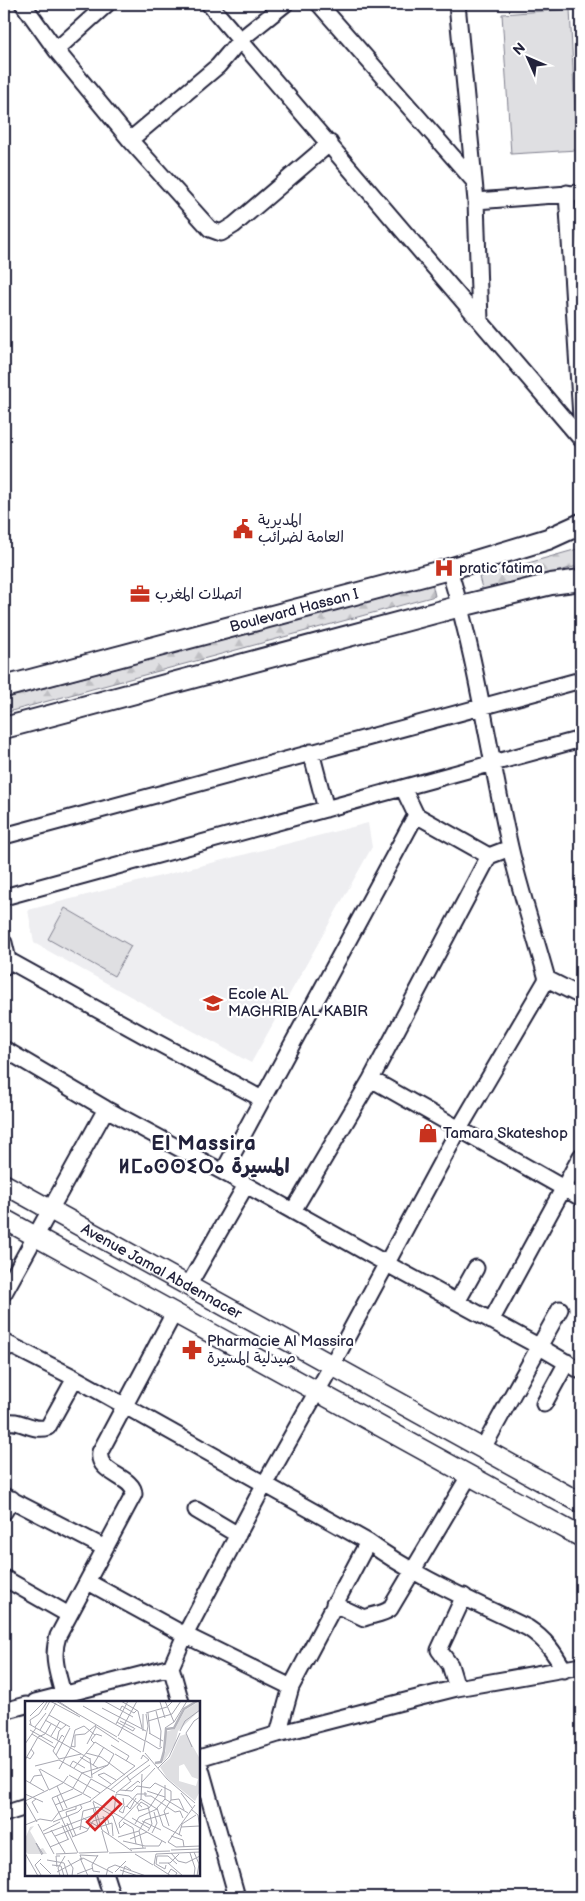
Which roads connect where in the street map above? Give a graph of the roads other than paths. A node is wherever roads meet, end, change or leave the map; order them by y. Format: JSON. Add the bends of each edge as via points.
{"nodes":[{"id":1,"x":23,"y":4,"type":"edge"},
{"id":2,"x":107,"y":4,"type":"edge"},
{"id":3,"x":210,"y":4,"type":"edge"},
{"id":4,"x":285,"y":4,"type":"edge"},
{"id":5,"x":318,"y":4,"type":"edge"},
{"id":6,"x":457,"y":4,"type":"edge"},
{"id":7,"x":240,"y":40,"type":"junction"},
{"id":8,"x":56,"y":50,"type":"junction"},
{"id":9,"x":130,"y":140,"type":"junction"},
{"id":10,"x":330,"y":144,"type":"junction"},
{"id":11,"x":474,"y":181,"type":"junction"},
{"id":12,"x":574,"y":193,"type":"edge"},
{"id":13,"x":476,"y":200,"type":"junction"},
{"id":14,"x":480,"y":321,"type":"junction"},
{"id":15,"x":578,"y":420,"type":"edge"},
{"id":16,"x":581,"y":439,"type":"edge"},
{"id":17,"x":581,"y":524,"type":"edge"},
{"id":18,"x":449,"y":569,"type":"junction"},
{"id":19,"x":581,"y":580,"type":"edge"},
{"id":20,"x":460,"y":606,"type":"junction"},
{"id":21,"x":581,"y":680,"type":"edge"},
{"id":22,"x":4,"y":687,"type":"edge"},
{"id":23,"x":482,"y":706,"type":"junction"},
{"id":24,"x":4,"y":728,"type":"edge"},
{"id":25,"x":581,"y":739,"type":"edge"},
{"id":26,"x":311,"y":752,"type":"junction"},
{"id":27,"x":494,"y":763,"type":"junction"},
{"id":28,"x":403,"y":788,"type":"junction"},
{"id":29,"x":326,"y":809,"type":"junction"},
{"id":30,"x":416,"y":814,"type":"junction"},
{"id":31,"x":4,"y":836,"type":"edge"},
{"id":32,"x":510,"y":848,"type":"junction"},
{"id":33,"x":489,"y":856,"type":"junction"},
{"id":34,"x":4,"y":897,"type":"edge"},
{"id":35,"x":4,"y":943,"type":"edge"},
{"id":36,"x":6,"y":963,"type":"edge"},
{"id":37,"x":547,"y":978,"type":"junction"},
{"id":38,"x":581,"y":996,"type":"edge"},
{"id":39,"x":4,"y":1049,"type":"edge"},
{"id":40,"x":371,"y":1079,"type":"junction"},
{"id":41,"x":262,"y":1099,"type":"junction"},
{"id":42,"x":106,"y":1109,"type":"junction"},
{"id":43,"x":459,"y":1129,"type":"junction"},
{"id":44,"x":581,"y":1156,"type":"edge"},
{"id":45,"x":223,"y":1172,"type":"junction"},
{"id":46,"x":4,"y":1184,"type":"edge"},
{"id":47,"x":246,"y":1185,"type":"junction"},
{"id":48,"x":564,"y":1187,"type":"junction"},
{"id":49,"x":581,"y":1198,"type":"edge"},
{"id":50,"x":49,"y":1209,"type":"junction"},
{"id":51,"x":292,"y":1211,"type":"junction"},
{"id":52,"x":4,"y":1219,"type":"edge"},
{"id":53,"x":35,"y":1237,"type":"junction"},
{"id":54,"x":387,"y":1264,"type":"junction"},
{"id":55,"x":476,"y":1268,"type":"dead end"},
{"id":56,"x":188,"y":1286,"type":"junction"},
{"id":57,"x":4,"y":1292,"type":"edge"},
{"id":58,"x":457,"y":1302,"type":"junction"},
{"id":59,"x":560,"y":1310,"type":"dead end"},
{"id":60,"x":174,"y":1313,"type":"junction"},
{"id":61,"x":491,"y":1321,"type":"junction"},
{"id":62,"x":4,"y":1342,"type":"edge"},
{"id":63,"x":540,"y":1347,"type":"junction"},
{"id":64,"x":567,"y":1362,"type":"junction"},
{"id":65,"x":332,"y":1365,"type":"junction"},
{"id":66,"x":581,"y":1371,"type":"edge"},
{"id":67,"x":75,"y":1378,"type":"junction"},
{"id":68,"x":317,"y":1392,"type":"junction"},
{"id":69,"x":544,"y":1404,"type":"dead end"},
{"id":70,"x":123,"y":1406,"type":"junction"},
{"id":71,"x":4,"y":1423,"type":"edge"},
{"id":72,"x":483,"y":1448,"type":"junction"},
{"id":73,"x":469,"y":1476,"type":"junction"},
{"id":74,"x":264,"y":1485,"type":"junction"},
{"id":75,"x":6,"y":1502,"type":"edge"},
{"id":76,"x":581,"y":1503,"type":"edge"},
{"id":77,"x":196,"y":1510,"type":"dead end"},
{"id":78,"x":238,"y":1534,"type":"junction"},
{"id":79,"x":581,"y":1537,"type":"edge"},
{"id":80,"x":368,"y":1542,"type":"junction"},
{"id":81,"x":105,"y":1548,"type":"junction"},
{"id":82,"x":413,"y":1571,"type":"junction"},
{"id":83,"x":4,"y":1578,"type":"edge"},
{"id":84,"x":88,"y":1582,"type":"junction"},
{"id":85,"x":464,"y":1596,"type":"junction"},
{"id":86,"x":334,"y":1604,"type":"junction"},
{"id":87,"x":69,"y":1615,"type":"junction"},
{"id":88,"x":185,"y":1635,"type":"junction"},
{"id":89,"x":581,"y":1666,"type":"edge"},
{"id":90,"x":171,"y":1667,"type":"junction"},
{"id":91,"x":564,"y":1670,"type":"junction"},
{"id":92,"x":291,"y":1687,"type":"junction"},
{"id":93,"x":457,"y":1688,"type":"junction"},
{"id":94,"x":63,"y":1694,"type":"junction"},
{"id":95,"x":38,"y":1701,"type":"edge"},
{"id":96,"x":181,"y":1701,"type":"edge"},
{"id":97,"x":25,"y":1705,"type":"edge"},
{"id":98,"x":4,"y":1711,"type":"edge"},
{"id":99,"x":278,"y":1734,"type":"junction"},
{"id":100,"x":200,"y":1760,"type":"edge"},
{"id":101,"x":200,"y":1764,"type":"edge"},
{"id":102,"x":25,"y":1807,"type":"edge"},
{"id":103,"x":4,"y":1814,"type":"edge"},
{"id":104,"x":105,"y":1876,"type":"edge"},
{"id":105,"x":112,"y":1897,"type":"edge"},
{"id":106,"x":237,"y":1897,"type":"edge"}],
"edges":[{"from":1,"to":8,"type":"street"},
{"from":2,"to":8,"type":"street"},
{"from":3,"to":7,"type":"street"},
{"from":4,"to":7,"type":"street"},
{"from":5,"to":11,"type":"street"},
{"from":6,"to":11,"type":"street"},
{"from":7,"to":9,"type":"street","via":[[218,66]]},
{"from":7,"to":10,"type":"street"},
{"from":8,"to":9,"type":"street"},
{"from":9,"to":10,"type":"street","via":[[206,225],[221,233]]},
{"from":10,"to":14,"type":"street"},
{"from":11,"to":13,"type":"street"},
{"from":12,"to":13,"type":"street"},
{"from":12,"to":15,"type":"street"},
{"from":13,"to":14,"type":"street"},
{"from":14,"to":15,"type":"street"},
{"from":15,"to":16,"type":"street"},
{"from":17,"to":18,"type":"main road","name":"Boulevard Hassan I","via":[[548,539]]},
{"from":18,"to":20,"type":"street"},
{"from":18,"to":22,"type":"main road","name":"Boulevard Hassan I"},
{"from":19,"to":20,"type":"main road","via":[[550,584]]},
{"from":20,"to":23,"type":"street"},
{"from":20,"to":24,"type":"main road"},
{"from":21,"to":23,"type":"street"},
{"from":23,"to":26,"type":"street"},
{"from":23,"to":27,"type":"street"},
{"from":25,"to":27,"type":"street"},
{"from":26,"to":29,"type":"street"},
{"from":26,"to":31,"type":"street"},
{"from":27,"to":28,"type":"street"},
{"from":27,"to":32,"type":"street"},
{"from":28,"to":29,"type":"street"},
{"from":28,"to":30,"type":"street"},
{"from":29,"to":34,"type":"street"},
{"from":30,"to":33,"type":"street"},
{"from":30,"to":41,"type":"street"},
{"from":32,"to":33,"type":"street"},
{"from":32,"to":37,"type":"street"},
{"from":33,"to":40,"type":"street"},
{"from":35,"to":36,"type":"street"},
{"from":36,"to":41,"type":"street"},
{"from":37,"to":38,"type":"street"},
{"from":37,"to":43,"type":"street"},
{"from":39,"to":42,"type":"street"},
{"from":40,"to":43,"type":"street"},
{"from":40,"to":51,"type":"street"},
{"from":41,"to":45,"type":"street"},
{"from":42,"to":45,"type":"street"},
{"from":42,"to":50,"type":"street"},
{"from":43,"to":48,"type":"street"},
{"from":43,"to":54,"type":"street"},
{"from":44,"to":48,"type":"street"},
{"from":45,"to":47,"type":"street"},
{"from":46,"to":50,"type":"street","name":"Avenue Jamal Abdennacer"},
{"from":47,"to":51,"type":"street"},
{"from":47,"to":56,"type":"street"},
{"from":48,"to":49,"type":"street"},
{"from":48,"to":61,"type":"street"},
{"from":50,"to":53,"type":"street"},
{"from":50,"to":56,"type":"street","name":"Avenue Jamal Abdennacer"},
{"from":51,"to":54,"type":"street"},
{"from":52,"to":53,"type":"street","name":"Avenue Jamal Abdennacer"},
{"from":53,"to":57,"type":"street"},
{"from":53,"to":60,"type":"street","name":"Avenue Jamal Abdennacer"},
{"from":54,"to":58,"type":"street"},
{"from":54,"to":65,"type":"street"},
{"from":55,"to":58,"type":"street"},
{"from":56,"to":65,"type":"street","name":"Avenue Jamal Abdennacer"},
{"from":58,"to":61,"type":"street"},
{"from":59,"to":63,"type":"street"},
{"from":60,"to":68,"type":"street","name":"Avenue Jamal Abdennacer"},
{"from":60,"to":70,"type":"street"},
{"from":61,"to":63,"type":"street"},
{"from":62,"to":67,"type":"street"},
{"from":63,"to":64,"type":"street"},
{"from":63,"to":72,"type":"street"},
{"from":64,"to":66,"type":"street"},
{"from":64,"to":69,"type":"street"},
{"from":65,"to":68,"type":"street"},
{"from":65,"to":72,"type":"street","name":"Avenue Jamal Abdennacer"},
{"from":67,"to":70,"type":"street"},
{"from":67,"to":71,"type":"street","via":[[48,1427],[40,1429],[16,1422]]},
{"from":68,"to":73,"type":"street","name":"Avenue Jamal Abdennacer"},
{"from":68,"to":74,"type":"street"},
{"from":70,"to":74,"type":"street"},
{"from":70,"to":81,"type":"street","via":[[99,1457],[103,1465],[132,1486],[134,1494]]},
{"from":72,"to":76,"type":"street","name":"Avenue Jamal Abdennacer"},
{"from":73,"to":79,"type":"street","name":"Avenue Jamal Abdennacer"},
{"from":73,"to":82,"type":"street"},
{"from":74,"to":78,"type":"street"},
{"from":74,"to":80,"type":"street"},
{"from":75,"to":81,"type":"street"},
{"from":77,"to":78,"type":"street"},
{"from":78,"to":88,"type":"street"},
{"from":80,"to":82,"type":"street"},
{"from":80,"to":86,"type":"street"},
{"from":81,"to":84,"type":"street"},
{"from":82,"to":85,"type":"street"},
{"from":82,"to":86,"type":"street","via":[[385,1613],[364,1618]]},
{"from":83,"to":87,"type":"street"},
{"from":84,"to":87,"type":"street"},
{"from":84,"to":88,"type":"street"},
{"from":85,"to":91,"type":"street","via":[[538,1634]]},
{"from":85,"to":93,"type":"street","via":[[439,1650],[450,1665]]},
{"from":86,"to":92,"type":"street"},
{"from":87,"to":94,"type":"street","via":[[58,1636],[54,1653]]},
{"from":88,"to":90,"type":"street"},
{"from":88,"to":92,"type":"street"},
{"from":89,"to":91,"type":"street"},
{"from":90,"to":94,"type":"street"},
{"from":90,"to":96,"type":"street"},
{"from":91,"to":93,"type":"street"},
{"from":92,"to":99,"type":"street"},
{"from":93,"to":99,"type":"street"},
{"from":94,"to":95,"type":"street"},
{"from":97,"to":98,"type":"street"},
{"from":99,"to":100,"type":"street"},
{"from":101,"to":106,"type":"street"},
{"from":102,"to":103,"type":"street"},
{"from":104,"to":105,"type":"street"}]}
